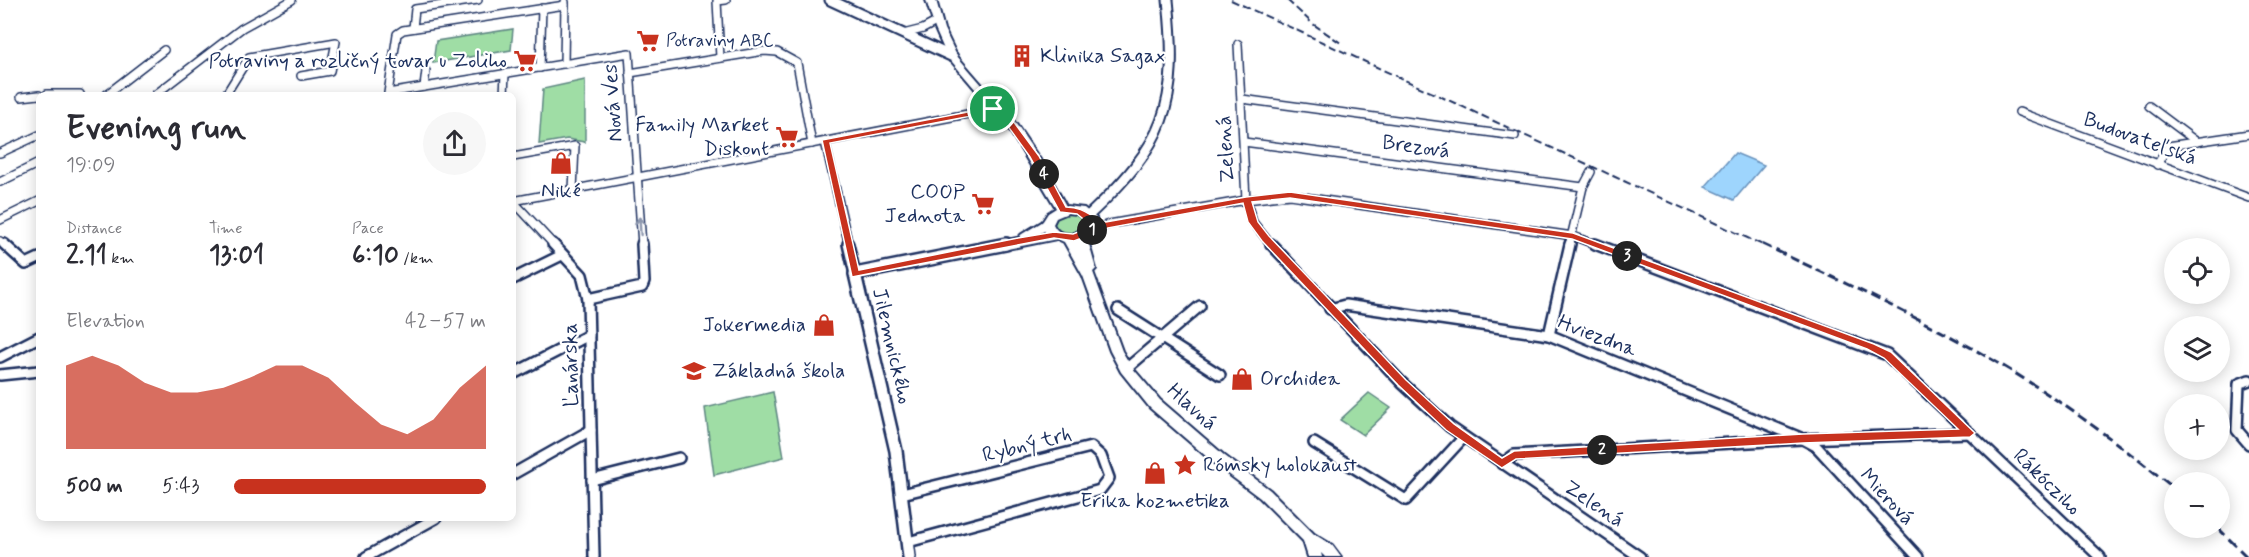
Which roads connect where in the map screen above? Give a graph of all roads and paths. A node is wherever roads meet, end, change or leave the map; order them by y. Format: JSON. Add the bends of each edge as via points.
{"nodes":[{"id":1,"x":292,"y":0,"type":"edge"},
{"id":2,"x":478,"y":0,"type":"edge"},
{"id":3,"x":726,"y":0,"type":"edge"},
{"id":4,"x":830,"y":0,"type":"edge"},
{"id":5,"x":931,"y":0,"type":"edge"},
{"id":6,"x":1168,"y":0,"type":"edge"},
{"id":7,"x":565,"y":2,"type":"edge"},
{"id":8,"x":542,"y":8,"type":"junction"},
{"id":9,"x":936,"y":22,"type":"junction"},
{"id":10,"x":413,"y":28,"type":"junction"},
{"id":11,"x":903,"y":34,"type":"junction"},
{"id":12,"x":1238,"y":44,"type":"dead end"},
{"id":13,"x":164,"y":50,"type":"dead end"},
{"id":14,"x":953,"y":57,"type":"junction"},
{"id":15,"x":720,"y":58,"type":"junction"},
{"id":16,"x":564,"y":64,"type":"junction"},
{"id":17,"x":540,"y":68,"type":"junction"},
{"id":18,"x":426,"y":71,"type":"dead end"},
{"id":19,"x":630,"y":73,"type":"junction"},
{"id":20,"x":505,"y":74,"type":"junction"},
{"id":21,"x":301,"y":76,"type":"dead end"},
{"id":22,"x":424,"y":87,"type":"junction"},
{"id":23,"x":110,"y":92,"type":"edge"},
{"id":24,"x":159,"y":92,"type":"edge"},
{"id":25,"x":227,"y":92,"type":"edge"},
{"id":26,"x":388,"y":92,"type":"edge"},
{"id":27,"x":394,"y":92,"type":"edge"},
{"id":28,"x":504,"y":92,"type":"edge"},
{"id":29,"x":36,"y":95,"type":"edge"},
{"id":30,"x":21,"y":97,"type":"dead end"},
{"id":31,"x":1242,"y":99,"type":"junction"},
{"id":32,"x":2149,"y":106,"type":"dead end"},
{"id":33,"x":999,"y":108,"type":"junction"},
{"id":34,"x":2019,"y":112,"type":"dead end"},
{"id":35,"x":2249,"y":134,"type":"edge"},
{"id":36,"x":36,"y":136,"type":"edge"},
{"id":37,"x":1515,"y":136,"type":"dead end"},
{"id":38,"x":825,"y":142,"type":"junction"},
{"id":39,"x":1244,"y":142,"type":"junction"},
{"id":40,"x":2197,"y":142,"type":"junction"},
{"id":41,"x":812,"y":144,"type":"junction"},
{"id":42,"x":0,"y":153,"type":"edge"},
{"id":43,"x":516,"y":156,"type":"edge"},
{"id":44,"x":36,"y":164,"type":"edge"},
{"id":45,"x":2157,"y":165,"type":"junction"},
{"id":46,"x":1591,"y":172,"type":"dead end"},
{"id":47,"x":636,"y":177,"type":"junction"},
{"id":48,"x":0,"y":182,"type":"edge"},
{"id":49,"x":1583,"y":188,"type":"junction"},
{"id":50,"x":573,"y":190,"type":"junction"},
{"id":51,"x":2249,"y":198,"type":"edge"},
{"id":52,"x":516,"y":200,"type":"edge"},
{"id":53,"x":1246,"y":200,"type":"junction"},
{"id":54,"x":36,"y":202,"type":"edge"},
{"id":55,"x":516,"y":204,"type":"edge"},
{"id":56,"x":1063,"y":210,"type":"junction"},
{"id":57,"x":0,"y":220,"type":"edge"},
{"id":58,"x":1085,"y":223,"type":"junction"},
{"id":59,"x":1047,"y":224,"type":"junction"},
{"id":60,"x":1054,"y":235,"type":"junction"},
{"id":61,"x":1573,"y":236,"type":"junction"},
{"id":62,"x":1068,"y":238,"type":"junction"},
{"id":63,"x":0,"y":241,"type":"edge"},
{"id":64,"x":1018,"y":241,"type":"junction"},
{"id":65,"x":562,"y":255,"type":"junction"},
{"id":66,"x":36,"y":259,"type":"edge"},
{"id":67,"x":855,"y":274,"type":"junction"},
{"id":68,"x":1089,"y":276,"type":"junction"},
{"id":69,"x":516,"y":278,"type":"edge"},
{"id":70,"x":588,"y":299,"type":"junction"},
{"id":71,"x":1200,"y":306,"type":"dead end"},
{"id":72,"x":1330,"y":309,"type":"junction"},
{"id":73,"x":1118,"y":310,"type":"dead end"},
{"id":74,"x":589,"y":335,"type":"junction"},
{"id":75,"x":1549,"y":335,"type":"junction"},
{"id":76,"x":1163,"y":338,"type":"junction"},
{"id":77,"x":36,"y":339,"type":"edge"},
{"id":78,"x":0,"y":357,"type":"edge"},
{"id":79,"x":1126,"y":369,"type":"junction"},
{"id":80,"x":36,"y":371,"type":"edge"},
{"id":81,"x":516,"y":372,"type":"edge"},
{"id":82,"x":0,"y":375,"type":"edge"},
{"id":83,"x":1220,"y":375,"type":"dead end"},
{"id":84,"x":2249,"y":380,"type":"edge"},
{"id":85,"x":591,"y":430,"type":"junction"},
{"id":86,"x":1970,"y":433,"type":"junction"},
{"id":87,"x":1464,"y":437,"type":"junction"},
{"id":88,"x":1803,"y":439,"type":"junction"},
{"id":89,"x":2247,"y":441,"type":"edge"},
{"id":90,"x":1314,"y":443,"type":"dead end"},
{"id":91,"x":679,"y":458,"type":"dead end"},
{"id":92,"x":1502,"y":464,"type":"junction"},
{"id":93,"x":516,"y":472,"type":"edge"},
{"id":94,"x":592,"y":480,"type":"junction"},
{"id":95,"x":902,"y":494,"type":"junction"},
{"id":96,"x":431,"y":521,"type":"edge"},
{"id":97,"x":1309,"y":538,"type":"junction"},
{"id":98,"x":908,"y":542,"type":"junction"},
{"id":99,"x":366,"y":557,"type":"edge"},
{"id":100,"x":594,"y":557,"type":"edge"},
{"id":101,"x":909,"y":557,"type":"edge"},
{"id":102,"x":1315,"y":557,"type":"edge"},
{"id":103,"x":1334,"y":557,"type":"edge"},
{"id":104,"x":1640,"y":557,"type":"edge"},
{"id":105,"x":1918,"y":557,"type":"edge"},
{"id":106,"x":2100,"y":557,"type":"edge"}],
"edges":[{"from":1,"to":24,"type":"street","via":[[242,28]]},
{"from":2,"to":10,"type":"street","via":[[416,9]]},
{"from":3,"to":15,"type":"street","via":[[717,1]]},
{"from":4,"to":11,"type":"street"},
{"from":5,"to":9,"type":"main road"},
{"from":6,"to":58,"type":"street","via":[[1171,57],[1165,116],[1153,140],[1115,192]]},
{"from":7,"to":8,"type":"street"},
{"from":7,"to":16,"type":"street"},
{"from":8,"to":10,"type":"street"},
{"from":8,"to":17,"type":"street"},
{"from":9,"to":11,"type":"street"},
{"from":9,"to":14,"type":"main road"},
{"from":10,"to":26,"type":"street","name":"Nová Ves","via":[[398,34]]},
{"from":11,"to":14,"type":"street"},
{"from":12,"to":31,"type":"street","name":"Zelená"},
{"from":13,"to":23,"type":"street"},
{"from":14,"to":33,"type":"main road"},
{"from":15,"to":19,"type":"street"},
{"from":15,"to":41,"type":"street","via":[[770,50],[797,63]]},
{"from":16,"to":17,"type":"street","name":"Nová Ves"},
{"from":16,"to":19,"type":"street","name":"Nová Ves","via":[[629,53]]},
{"from":17,"to":20,"type":"street","name":"Nová Ves"},
{"from":18,"to":22,"type":"street"},
{"from":19,"to":47,"type":"street","name":"Nová Ves"},
{"from":20,"to":22,"type":"street","name":"Nová Ves"},
{"from":20,"to":28,"type":"street"},
{"from":21,"to":25,"type":"street","via":[[330,71],[336,42],[249,57]]},
{"from":22,"to":27,"type":"street","name":"Nová Ves"},
{"from":29,"to":30,"type":"street"},
{"from":31,"to":37,"type":"street","name":"Zelená"},
{"from":31,"to":39,"type":"street","name":"Zelená"},
{"from":32,"to":40,"type":"street"},
{"from":33,"to":38,"type":"street","name":"Ľanárska"},
{"from":33,"to":56,"type":"main road","via":[[1034,156]]},
{"from":34,"to":45,"type":"street","name":"Budovateľská"},
{"from":35,"to":40,"type":"street"},
{"from":36,"to":42,"type":"street"},
{"from":38,"to":41,"type":"street","name":"Ľanárska"},
{"from":38,"to":67,"type":"street"},
{"from":39,"to":49,"type":"street","name":"Brezová"},
{"from":39,"to":53,"type":"street","name":"Zelená"},
{"from":40,"to":45,"type":"street","via":[[2168,146]]},
{"from":41,"to":47,"type":"street","name":"Ľanárska"},
{"from":43,"to":50,"type":"street","name":"Nová Ves","via":[[575,146]]},
{"from":44,"to":48,"type":"street"},
{"from":45,"to":51,"type":"street","name":"Budovateľská"},
{"from":46,"to":49,"type":"street"},
{"from":47,"to":50,"type":"street","name":"Ľanárska"},
{"from":70,"to":47,"type":"street","name":"Nová Ves","one_way":true,"via":[[642,287],[644,282]]},
{"from":49,"to":61,"type":"street"},
{"from":50,"to":52,"type":"street","name":"Ľanárska"},
{"from":53,"to":58,"type":"street","name":"Rákócziho","via":[[1106,225]]},
{"from":53,"to":61,"type":"street","name":"Rákócziho","via":[[1290,195]]},
{"from":53,"to":72,"type":"street","name":"Zelená","via":[[1259,230]]},
{"from":54,"to":57,"type":"street"},
{"from":55,"to":65,"type":"street","name":"Ľanárska"},
{"from":56,"to":58,"type":"main road"},
{"from":56,"to":59,"type":"main road","via":[[1052,215]]},
{"from":58,"to":62,"type":"main road"},
{"from":58,"to":68,"type":"main road","name":"Hlavná"},
{"from":59,"to":60,"type":"main road"},
{"from":59,"to":64,"type":"street","name":"Jilemnického"},
{"from":60,"to":62,"type":"main road"},
{"from":60,"to":64,"type":"street","name":"Jilemnického"},
{"from":61,"to":75,"type":"street"},
{"from":61,"to":86,"type":"street","name":"Rákócziho","via":[[1879,351]]},
{"from":62,"to":68,"type":"main road","name":"Hlavná"},
{"from":63,"to":66,"type":"street","via":[[26,264]]},
{"from":64,"to":67,"type":"street","name":"Jilemnického"},
{"from":65,"to":69,"type":"street"},
{"from":65,"to":70,"type":"street","name":"Ľanárska","via":[[582,275]]},
{"from":67,"to":95,"type":"street","name":"Jilemnického","via":[[885,398]]},
{"from":68,"to":79,"type":"main road","name":"Hlavná"},
{"from":70,"to":74,"type":"street","name":"Ľanárska"},
{"from":71,"to":76,"type":"street"},
{"from":72,"to":75,"type":"street","name":"Hviezdna","via":[[1345,305]]},
{"from":72,"to":87,"type":"street","name":"Zelená","via":[[1402,383]]},
{"from":73,"to":76,"type":"street"},
{"from":74,"to":81,"type":"street"},
{"from":74,"to":85,"type":"street","name":"Ľanárska"},
{"from":75,"to":88,"type":"street","name":"Hviezdna"},
{"from":76,"to":79,"type":"street"},
{"from":76,"to":83,"type":"street"},
{"from":77,"to":78,"type":"street"},
{"from":79,"to":97,"type":"main road","name":"Hlavná","via":[[1155,404],[1265,494]]},
{"from":80,"to":82,"type":"street"},
{"from":84,"to":89,"type":"street","via":[[2239,384],[2237,430]]},
{"from":85,"to":93,"type":"street"},
{"from":85,"to":94,"type":"street","name":"Ľanárska"},
{"from":86,"to":88,"type":"street"},
{"from":86,"to":106,"type":"street","name":"Rákócziho"},
{"from":87,"to":90,"type":"street","via":[[1406,500]]},
{"from":87,"to":92,"type":"street","name":"Zelená"},
{"from":88,"to":92,"type":"street","via":[[1514,455]]},
{"from":88,"to":105,"type":"street","name":"Mierová","via":[[1816,446]]},
{"from":91,"to":94,"type":"street"},
{"from":92,"to":104,"type":"street","name":"Zelená"},
{"from":94,"to":100,"type":"street","name":"Ľanárska"},
{"from":95,"to":98,"type":"street","name":"Jilemnického"},
{"from":95,"to":98,"type":"street","name":"Rybný trh","via":[[1091,447],[1101,456],[1108,478],[1100,490]]},
{"from":96,"to":99,"type":"street"},
{"from":97,"to":102,"type":"main road"},
{"from":97,"to":103,"type":"main road","name":"Hlavná"},
{"from":98,"to":101,"type":"street","name":"Jilemnického"}]}
